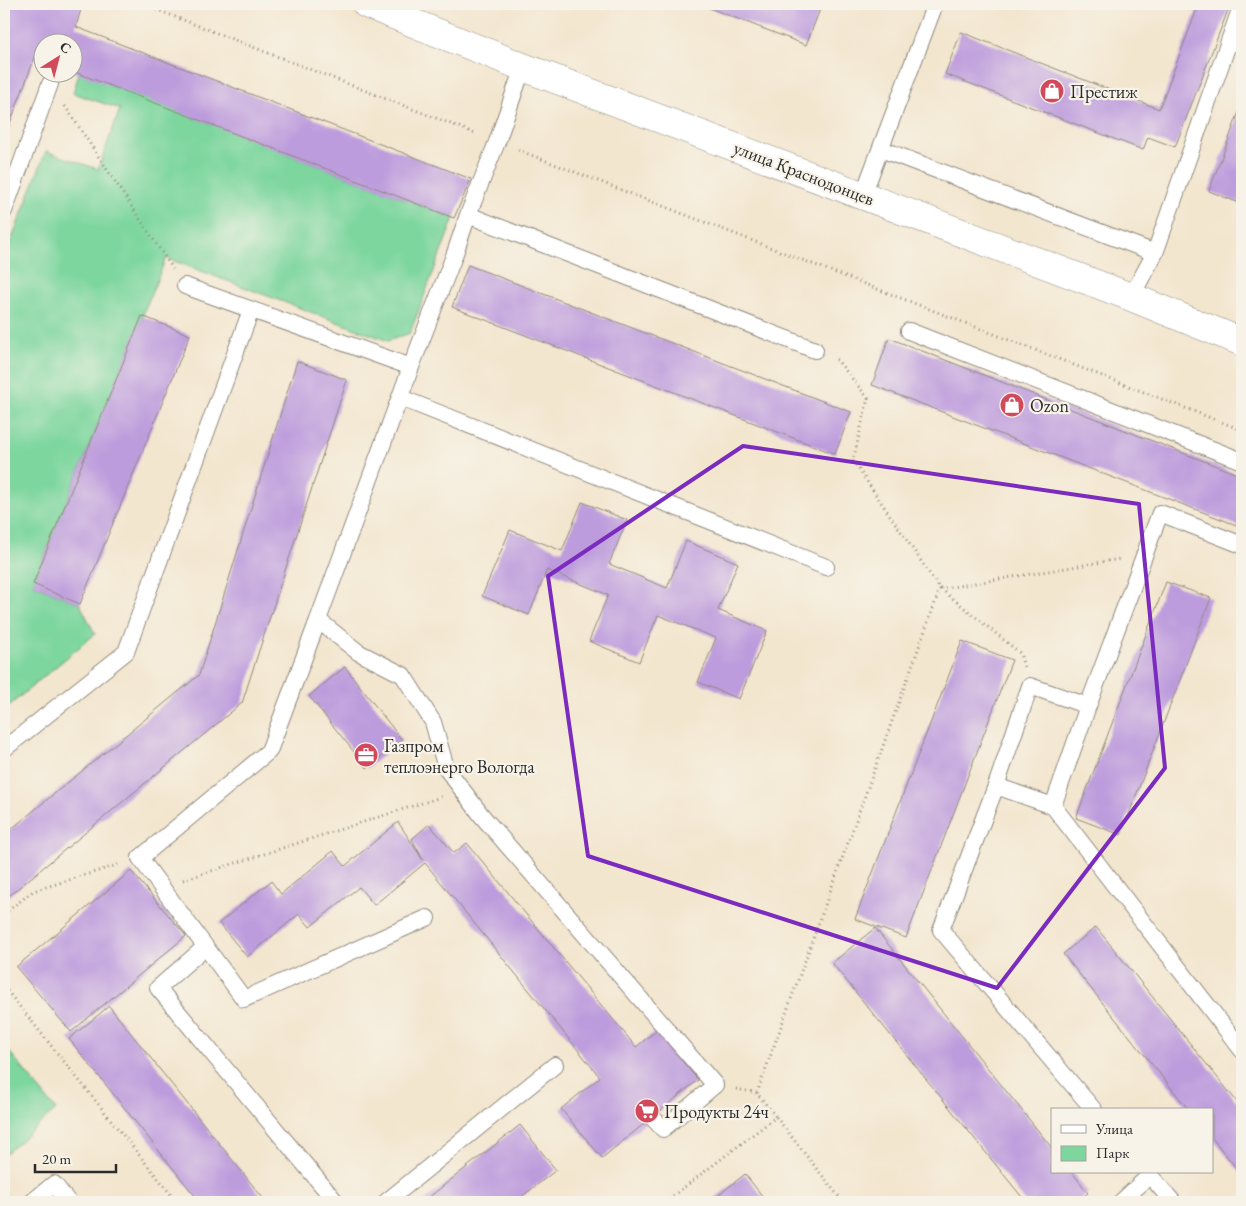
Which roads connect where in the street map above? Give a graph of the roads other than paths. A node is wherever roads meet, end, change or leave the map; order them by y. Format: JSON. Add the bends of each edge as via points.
{"nodes":[{"id":1,"x":366,"y":4,"type":"edge"},
{"id":2,"x":935,"y":4,"type":"edge"},
{"id":3,"x":1242,"y":4,"type":"edge"},
{"id":4,"x":523,"y":67,"type":"junction"},
{"id":5,"x":50,"y":84,"type":"road end"},
{"id":6,"x":881,"y":149,"type":"junction"},
{"id":7,"x":863,"y":195,"type":"junction"},
{"id":8,"x":4,"y":211,"type":"edge"},
{"id":9,"x":468,"y":215,"type":"junction"},
{"id":10,"x":1155,"y":253,"type":"junction"},
{"id":11,"x":185,"y":286,"type":"road end"},
{"id":12,"x":1131,"y":297,"type":"junction"},
{"id":13,"x":251,"y":310,"type":"junction"},
{"id":14,"x":908,"y":330,"type":"dead end"},
{"id":15,"x":1242,"y":342,"type":"edge"},
{"id":16,"x":815,"y":350,"type":"road end"},
{"id":17,"x":411,"y":367,"type":"junction"},
{"id":18,"x":401,"y":398,"type":"junction"},
{"id":19,"x":1242,"y":461,"type":"edge"},
{"id":20,"x":1242,"y":545,"type":"edge"},
{"id":21,"x":826,"y":567,"type":"dead end"},
{"id":22,"x":318,"y":620,"type":"junction"},
{"id":23,"x":1088,"y":706,"type":"junction"},
{"id":24,"x":4,"y":749,"type":"edge"},
{"id":25,"x":996,"y":786,"type":"junction"},
{"id":26,"x":1053,"y":806,"type":"junction"},
{"id":27,"x":427,"y":918,"type":"dead end"},
{"id":28,"x":205,"y":947,"type":"junction"},
{"id":29,"x":1242,"y":1050,"type":"edge"},
{"id":30,"x":555,"y":1065,"type":"dead end"},
{"id":31,"x":1092,"y":1108,"type":"edge"},
{"id":32,"x":652,"y":1117,"type":"dead end"},
{"id":33,"x":1149,"y":1174,"type":"edge"},
{"id":34,"x":32,"y":1202,"type":"edge"},
{"id":35,"x":68,"y":1202,"type":"edge"},
{"id":36,"x":336,"y":1202,"type":"edge"},
{"id":37,"x":386,"y":1202,"type":"edge"},
{"id":38,"x":1121,"y":1202,"type":"edge"},
{"id":39,"x":1173,"y":1202,"type":"edge"}],
"edges":[{"from":1,"to":4,"type":"main road","name":"улица Краснодонцев"},
{"from":2,"to":6,"type":"lane"},
{"from":3,"to":10,"type":"lane"},
{"from":4,"to":7,"type":"main road","name":"улица Краснодонцев"},
{"from":4,"to":9,"type":"lane"},
{"from":5,"to":8,"type":"lane"},
{"from":6,"to":7,"type":"lane"},
{"from":6,"to":10,"type":"lane"},
{"from":7,"to":12,"type":"main road","name":"улица Краснодонцев"},
{"from":9,"to":16,"type":"lane"},
{"from":9,"to":17,"type":"lane"},
{"from":10,"to":12,"type":"lane"},
{"from":11,"to":13,"type":"lane"},
{"from":12,"to":15,"type":"main road","name":"улица Краснодонцев"},
{"from":13,"to":17,"type":"lane"},
{"from":13,"to":24,"type":"lane","via":[[126,652]]},
{"from":14,"to":19,"type":"lane"},
{"from":17,"to":18,"type":"lane"},
{"from":18,"to":21,"type":"lane"},
{"from":18,"to":22,"type":"lane"},
{"from":20,"to":23,"type":"lane","via":[[1160,513]]},
{"from":22,"to":28,"type":"lane","via":[[269,751],[140,858]]},
{"from":22,"to":32,"type":"lane","via":[[358,652],[404,675],[433,722],[446,768],[462,790],[715,1085],[663,1129]]},
{"from":23,"to":25,"type":"lane","via":[[1030,686]]},
{"from":23,"to":26,"type":"lane"},
{"from":25,"to":26,"type":"lane"},
{"from":25,"to":31,"type":"lane","via":[[941,930]]},
{"from":26,"to":29,"type":"lane"},
{"from":27,"to":28,"type":"lane","via":[[244,999]]},
{"from":28,"to":36,"type":"lane","via":[[158,988]]},
{"from":30,"to":37,"type":"lane"},
{"from":33,"to":38,"type":"lane"},
{"from":33,"to":39,"type":"lane"},
{"from":34,"to":35,"type":"lane","via":[[54,1184]]}]}
